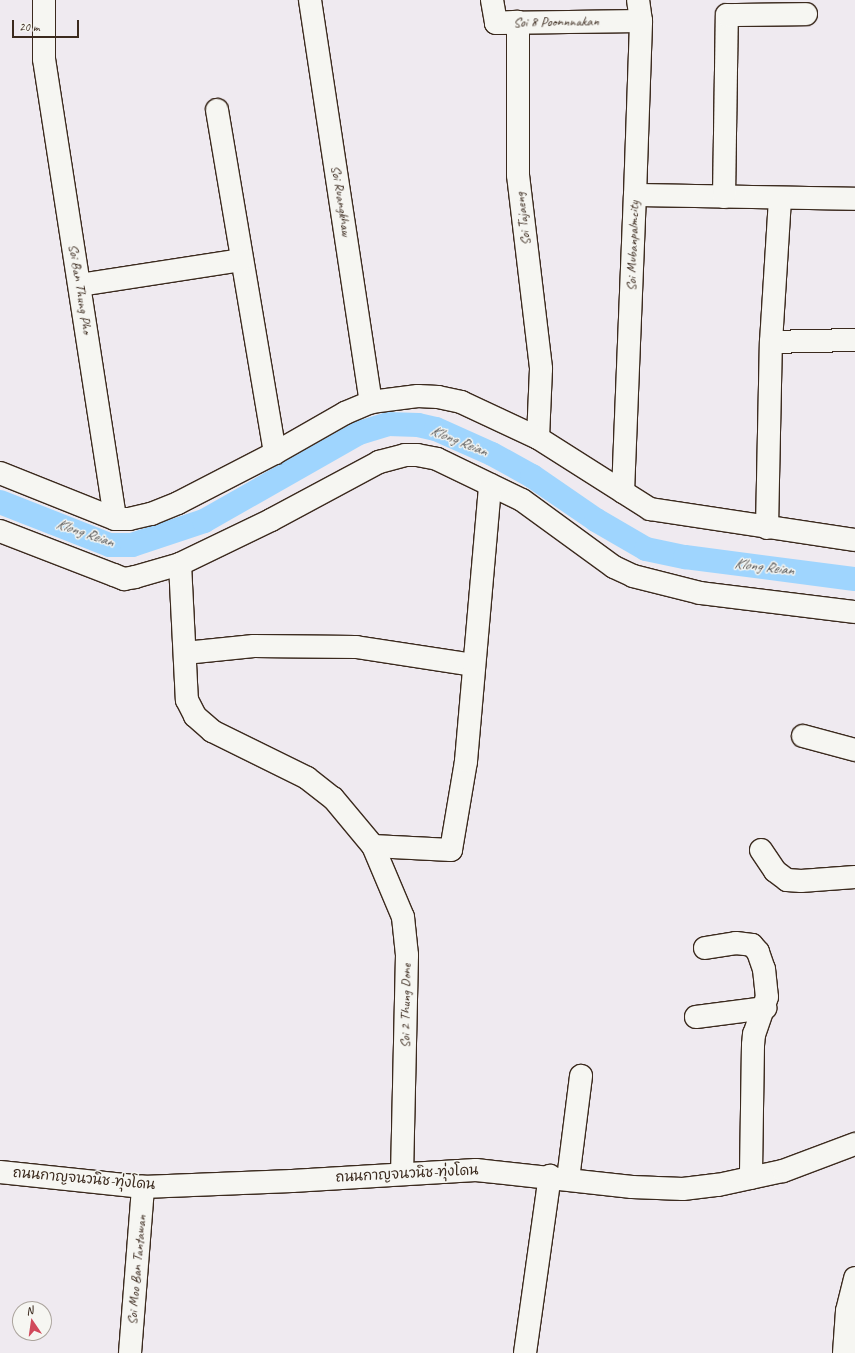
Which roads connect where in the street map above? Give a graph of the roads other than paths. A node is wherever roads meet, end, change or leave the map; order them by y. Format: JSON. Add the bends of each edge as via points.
{"nodes":[{"id":1,"x":44,"y":0,"type":"edge"},
{"id":2,"x":310,"y":0,"type":"edge"},
{"id":3,"x":492,"y":0,"type":"edge"},
{"id":4,"x":639,"y":10,"type":"edge"},
{"id":5,"x":806,"y":14,"type":"dead end"},
{"id":6,"x":518,"y":22,"type":"junction"},
{"id":7,"x":217,"y":110,"type":"dead end"},
{"id":8,"x":635,"y":195,"type":"junction"},
{"id":9,"x":724,"y":197,"type":"junction"},
{"id":10,"x":780,"y":198,"type":"junction"},
{"id":11,"x":855,"y":199,"type":"edge"},
{"id":12,"x":241,"y":260,"type":"junction"},
{"id":13,"x":80,"y":285,"type":"junction"},
{"id":14,"x":855,"y":340,"type":"edge"},
{"id":15,"x":771,"y":342,"type":"junction"},
{"id":16,"x":371,"y":402,"type":"junction"},
{"id":17,"x":538,"y":438,"type":"junction"},
{"id":18,"x":275,"y":453,"type":"junction"},
{"id":19,"x":0,"y":473,"type":"edge"},
{"id":20,"x":490,"y":484,"type":"junction"},
{"id":21,"x":623,"y":492,"type":"junction"},
{"id":22,"x":115,"y":519,"type":"junction"},
{"id":23,"x":767,"y":528,"type":"junction"},
{"id":24,"x":0,"y":531,"type":"edge"},
{"id":25,"x":855,"y":540,"type":"edge"},
{"id":26,"x":180,"y":564,"type":"junction"},
{"id":27,"x":855,"y":612,"type":"edge"},
{"id":28,"x":185,"y":653,"type":"junction"},
{"id":29,"x":473,"y":665,"type":"junction"},
{"id":30,"x":803,"y":736,"type":"dead end"},
{"id":31,"x":855,"y":750,"type":"edge"},
{"id":32,"x":374,"y":846,"type":"junction"},
{"id":33,"x":761,"y":850,"type":"dead end"},
{"id":34,"x":855,"y":877,"type":"edge"},
{"id":35,"x":705,"y":948,"type":"dead end"},
{"id":36,"x":765,"y":1008,"type":"junction"},
{"id":37,"x":696,"y":1017,"type":"dead end"},
{"id":38,"x":581,"y":1076,"type":"dead end"},
{"id":39,"x":855,"y":1144,"type":"edge"},
{"id":40,"x":1,"y":1167,"type":"edge"},
{"id":41,"x":402,"y":1173,"type":"junction"},
{"id":42,"x":559,"y":1178,"type":"junction"},
{"id":43,"x":751,"y":1178,"type":"junction"},
{"id":44,"x":143,"y":1187,"type":"junction"},
{"id":45,"x":855,"y":1278,"type":"edge"},
{"id":46,"x":130,"y":1353,"type":"edge"},
{"id":47,"x":526,"y":1353,"type":"edge"},
{"id":48,"x":844,"y":1353,"type":"edge"}],
"edges":[{"from":1,"to":13,"type":"street","name":"Soi Ban Thung Pho","via":[[44,59]]},
{"from":2,"to":16,"type":"street","name":"Soi Ruangkhaw"},
{"from":3,"to":6,"type":"street","name":"Soi 8 Poonnnakan","via":[[496,23]]},
{"from":4,"to":6,"type":"street","name":"Soi 8 Poonnnakan"},
{"from":4,"to":8,"type":"street","name":"Soi Mubanpalmcity"},
{"from":5,"to":9,"type":"street","via":[[727,15]]},
{"from":6,"to":17,"type":"street","name":"Soi Tajaeng","via":[[518,176],[541,369]]},
{"from":7,"to":12,"type":"street"},
{"from":8,"to":9,"type":"street"},
{"from":8,"to":21,"type":"street","name":"Soi Mubanpalmcity"},
{"from":9,"to":10,"type":"street"},
{"from":10,"to":11,"type":"street"},
{"from":10,"to":15,"type":"street"},
{"from":12,"to":13,"type":"street"},
{"from":12,"to":18,"type":"street"},
{"from":13,"to":22,"type":"street","name":"Soi Ban Thung Pho"},
{"from":14,"to":15,"type":"street"},
{"from":15,"to":23,"type":"street"},
{"from":16,"to":17,"type":"street","via":[[418,396],[450,399]]},
{"from":16,"to":18,"type":"street","via":[[345,413]]},
{"from":17,"to":21,"type":"street"},
{"from":18,"to":22,"type":"street","via":[[157,511],[129,519]]},
{"from":19,"to":22,"type":"street"},
{"from":20,"to":26,"type":"street","via":[[428,456],[393,457]]},
{"from":20,"to":27,"type":"street","via":[[522,500],[614,567],[633,576],[700,593]]},
{"from":20,"to":29,"type":"street"},
{"from":21,"to":23,"type":"street","via":[[650,509]]},
{"from":23,"to":25,"type":"street"},
{"from":24,"to":26,"type":"street","via":[[124,578]]},
{"from":26,"to":28,"type":"street","name":"Soi 2 Thung Done"},
{"from":28,"to":29,"type":"street","via":[[254,646],[356,647]]},
{"from":28,"to":32,"type":"street","name":"Soi 2 Thung Done","via":[[187,700],[202,725],[317,784],[342,807]]},
{"from":29,"to":32,"type":"street","via":[[466,761],[451,850]]},
{"from":30,"to":31,"type":"street"},
{"from":32,"to":41,"type":"street","name":"Soi 2 Thung Done","via":[[406,928]]},
{"from":33,"to":34,"type":"street","via":[[778,875],[787,880]]},
{"from":35,"to":36,"type":"street","via":[[736,943],[752,945],[758,952],[764,969]]},
{"from":36,"to":37,"type":"street"},
{"from":36,"to":43,"type":"street","via":[[757,1025],[753,1045]]},
{"from":38,"to":42,"type":"street"},
{"from":39,"to":43,"type":"street","name":"ถนนกาญจนวนิช-ทุ่งโดน","via":[[809,1162]]},
{"from":40,"to":44,"type":"street","name":"ถนนกาญจนวนิช-ทุ่งโดน"},
{"from":41,"to":42,"type":"street","name":"ถนนกาญจนวนิช-ทุ่งโดน","via":[[476,1170]]},
{"from":41,"to":44,"type":"street","name":"ถนนกาญจนวนิช-ทุ่งโดน","via":[[292,1181]]},
{"from":42,"to":43,"type":"street","name":"ถนนกาญจนวนิช-ทุ่งโดน","via":[[632,1187],[683,1189]]},
{"from":42,"to":47,"type":"street"},
{"from":44,"to":46,"type":"street","name":"Soi Moo Ban Tantawan"},
{"from":45,"to":48,"type":"street","via":[[846,1311]]}]}
